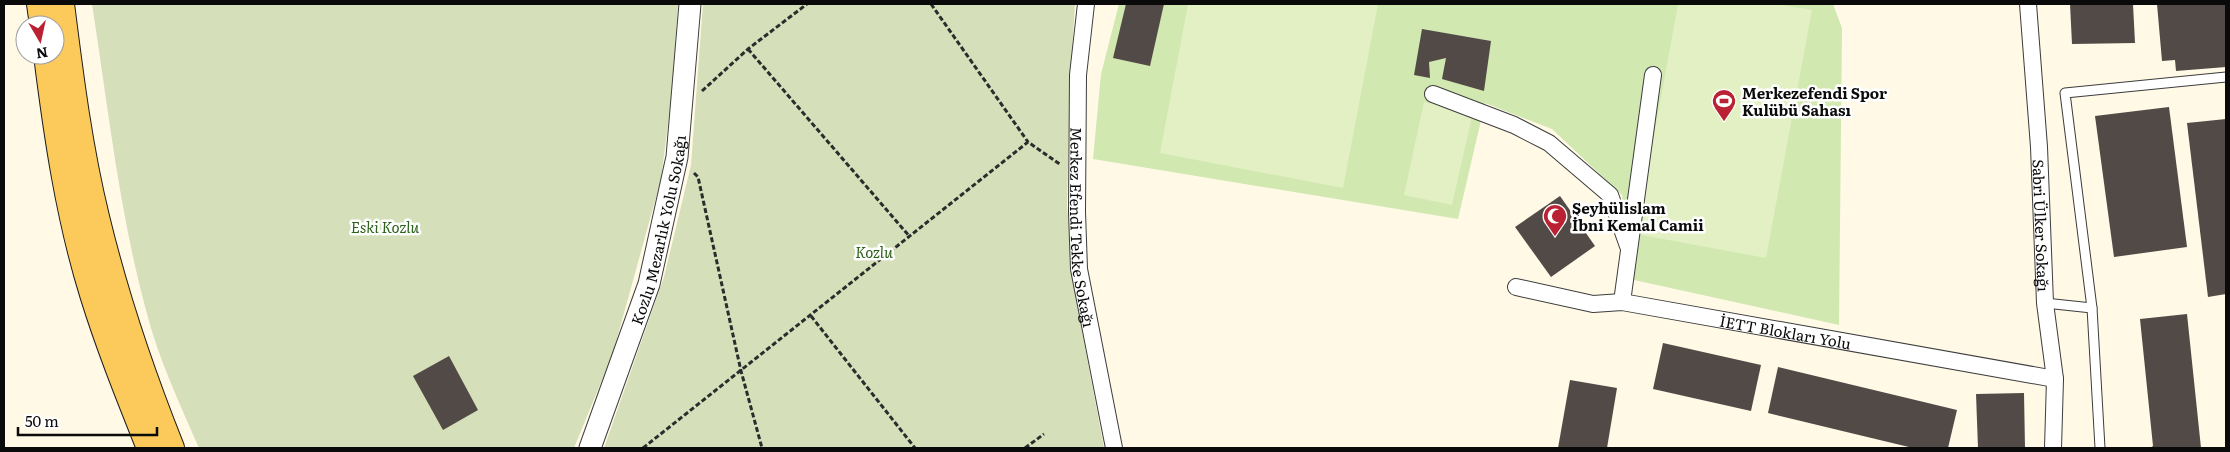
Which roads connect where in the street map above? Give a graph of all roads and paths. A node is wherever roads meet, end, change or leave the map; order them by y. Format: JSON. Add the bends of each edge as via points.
{"nodes":[{"id":1,"x":61,"y":4,"type":"edge"},
{"id":2,"x":690,"y":4,"type":"edge"},
{"id":3,"x":807,"y":4,"type":"edge"},
{"id":4,"x":931,"y":4,"type":"edge"},
{"id":5,"x":1086,"y":4,"type":"edge"},
{"id":6,"x":2028,"y":4,"type":"edge"},
{"id":7,"x":748,"y":49,"type":"junction"},
{"id":8,"x":48,"y":65,"type":"edge"},
{"id":9,"x":1653,"y":75,"type":"dead end"},
{"id":10,"x":2226,"y":77,"type":"edge"},
{"id":11,"x":1433,"y":94,"type":"dead end"},
{"id":12,"x":681,"y":110,"type":"junction"},
{"id":13,"x":1028,"y":142,"type":"junction"},
{"id":14,"x":677,"y":156,"type":"junction"},
{"id":15,"x":1079,"y":177,"type":"junction"},
{"id":16,"x":910,"y":237,"type":"junction"},
{"id":17,"x":1628,"y":246,"type":"junction"},
{"id":18,"x":1516,"y":287,"type":"dead end"},
{"id":19,"x":1622,"y":302,"type":"junction"},
{"id":20,"x":2045,"y":303,"type":"junction"},
{"id":21,"x":2092,"y":308,"type":"junction"},
{"id":22,"x":811,"y":316,"type":"junction"},
{"id":23,"x":742,"y":371,"type":"junction"},
{"id":24,"x":2055,"y":379,"type":"junction"},
{"id":25,"x":1044,"y":434,"type":"dead end"},
{"id":26,"x":150,"y":448,"type":"edge"},
{"id":27,"x":172,"y":448,"type":"edge"},
{"id":28,"x":590,"y":448,"type":"edge"},
{"id":29,"x":644,"y":448,"type":"edge"},
{"id":30,"x":762,"y":448,"type":"edge"},
{"id":31,"x":915,"y":448,"type":"edge"},
{"id":32,"x":1025,"y":448,"type":"edge"},
{"id":33,"x":1114,"y":448,"type":"edge"},
{"id":34,"x":2052,"y":448,"type":"edge"},
{"id":35,"x":2100,"y":448,"type":"edge"}],
"edges":[{"from":1,"to":27,"type":"main road","via":[[83,157],[96,217],[123,319]]},
{"from":2,"to":12,"type":"street","name":"Kozlu Mezarlık Yolu Sokağı"},
{"from":3,"to":7,"type":"path"},
{"from":4,"to":13,"type":"path"},
{"from":5,"to":15,"type":"street","name":"Merkez Efendi Tekke Sokağı","via":[[1078,75]]},
{"from":6,"to":20,"type":"street","name":"Sabri Ülker Sokağı","via":[[2038,129]]},
{"from":7,"to":12,"type":"path"},
{"from":7,"to":16,"type":"path"},
{"from":8,"to":26,"type":"main road","via":[[65,180],[81,251],[93,295]]},
{"from":9,"to":17,"type":"street"},
{"from":10,"to":21,"type":"lane","via":[[2066,93]]},
{"from":11,"to":17,"type":"street","via":[[1514,125],[1549,143],[1610,195]]},
{"from":12,"to":14,"type":"street","name":"Kozlu Mezarlık Yolu Sokağı"},
{"from":13,"to":15,"type":"path"},
{"from":13,"to":16,"type":"path"},
{"from":14,"to":23,"type":"path","via":[[698,177]]},
{"from":14,"to":28,"type":"street","name":"Kozlu Mezarlık Yolu Sokağı","via":[[650,284]]},
{"from":15,"to":33,"type":"street","name":"Merkez Efendi Tekke Sokağı","via":[[1079,269]]},
{"from":16,"to":22,"type":"path"},
{"from":17,"to":19,"type":"street"},
{"from":18,"to":19,"type":"street","name":"İETT Blokları Yolu","via":[[1593,304]]},
{"from":19,"to":24,"type":"street","name":"İETT Blokları Yolu"},
{"from":20,"to":21,"type":"lane"},
{"from":20,"to":24,"type":"street","name":"Sabri Ülker Sokağı"},
{"from":21,"to":35,"type":"lane"},
{"from":22,"to":23,"type":"path"},
{"from":22,"to":31,"type":"path"},
{"from":23,"to":29,"type":"path"},
{"from":23,"to":30,"type":"path"},
{"from":24,"to":34,"type":"street","name":"Sabri Ülker Sokağı"},
{"from":25,"to":32,"type":"path"}]}
